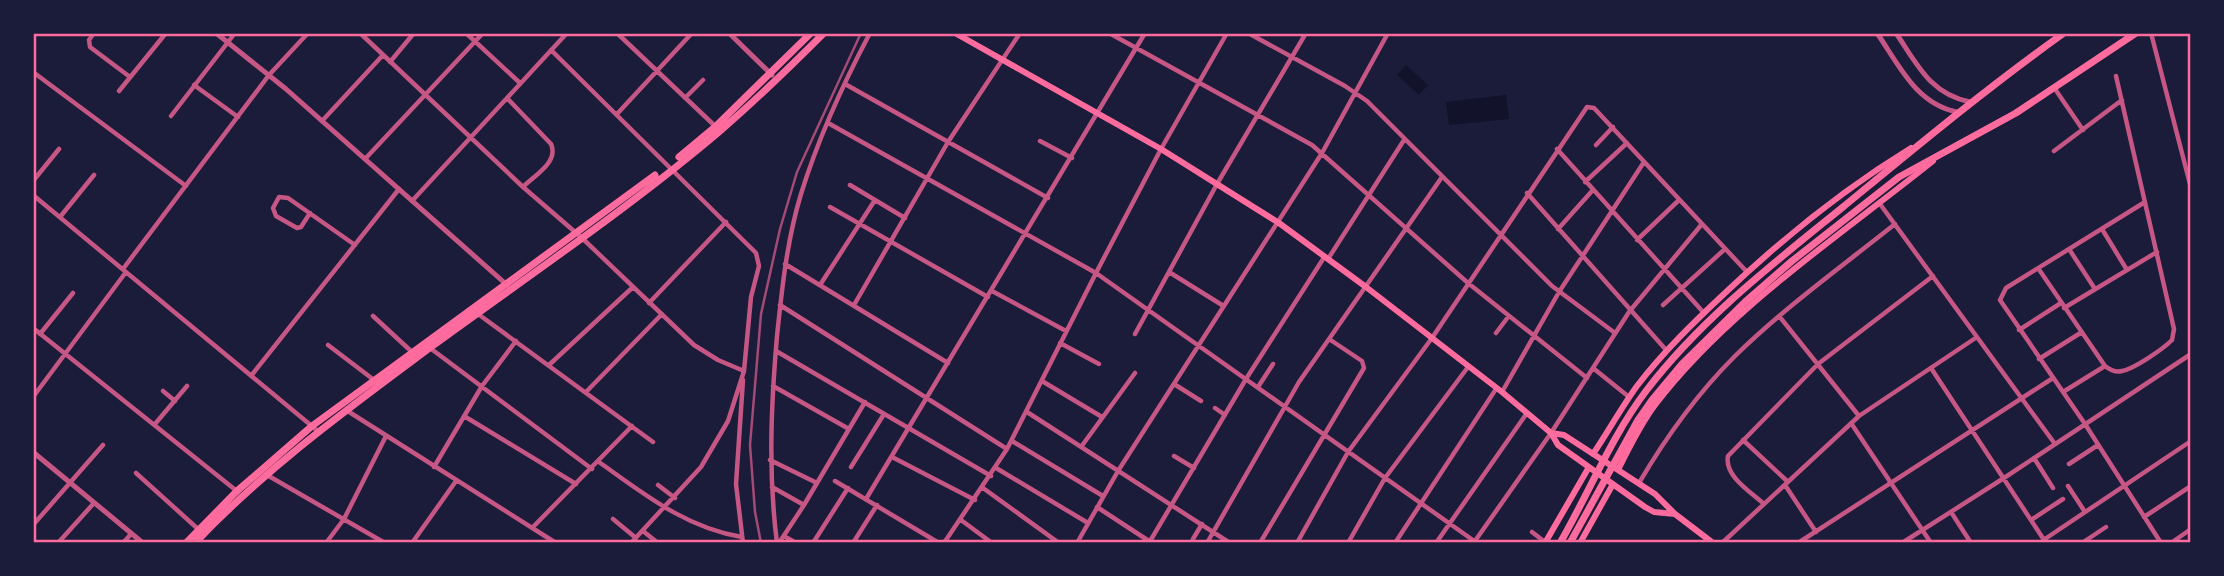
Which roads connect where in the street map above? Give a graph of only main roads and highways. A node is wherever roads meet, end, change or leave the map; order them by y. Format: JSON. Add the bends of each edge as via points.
{"nodes":[{"id":1,"x":811,"y":33,"type":"edge"},
{"id":2,"x":824,"y":33,"type":"edge"},
{"id":3,"x":955,"y":33,"type":"edge"},
{"id":4,"x":2064,"y":33,"type":"edge"},
{"id":5,"x":2136,"y":33,"type":"edge"},
{"id":6,"x":774,"y":77,"type":"junction"},
{"id":7,"x":1919,"y":143,"type":"junction"},
{"id":8,"x":1943,"y":153,"type":"junction"},
{"id":9,"x":671,"y":166,"type":"junction"},
{"id":10,"x":509,"y":287,"type":"junction"},
{"id":11,"x":1648,"y":373,"type":"junction"},
{"id":12,"x":1667,"y":390,"type":"junction"},
{"id":13,"x":343,"y":407,"type":"junction"},
{"id":14,"x":316,"y":429,"type":"junction"},
{"id":15,"x":1551,"y":433,"type":"junction"},
{"id":16,"x":1593,"y":454,"type":"junction"},
{"id":17,"x":1589,"y":467,"type":"junction"},
{"id":18,"x":1618,"y":470,"type":"junction"},
{"id":19,"x":1614,"y":484,"type":"junction"},
{"id":20,"x":240,"y":493,"type":"junction"},
{"id":21,"x":1675,"y":514,"type":"junction"},
{"id":22,"x":186,"y":543,"type":"edge"},
{"id":23,"x":195,"y":543,"type":"edge"},
{"id":24,"x":1545,"y":543,"type":"edge"},
{"id":25,"x":1560,"y":543,"type":"edge"},
{"id":26,"x":1570,"y":543,"type":"edge"},
{"id":27,"x":1580,"y":543,"type":"edge"},
{"id":28,"x":1713,"y":543,"type":"edge"}],
"edges":[{"from":1,"to":6,"type":"main road"},
{"from":2,"to":6,"type":"main road"},
{"from":3,"to":15,"type":"main road","via":[[1161,149],[1279,223]]},
{"from":4,"to":7,"type":"main road"},
{"from":5,"to":8,"type":"main road","via":[[2055,89]]},
{"from":6,"to":9,"type":"main road"},
{"from":6,"to":9,"type":"main road","via":[[718,132]]},
{"from":7,"to":11,"type":"main road","via":[[1871,172],[1747,272]]},
{"from":7,"to":25,"type":"main road","via":[[1735,297],[1686,346],[1627,419]]},
{"from":8,"to":12,"type":"main road","via":[[1747,310]]},
{"from":8,"to":26,"type":"main road","via":[[1899,177],[1840,222],[1745,302],[1666,382],[1638,420]]},
{"from":9,"to":10,"type":"main road"},
{"from":10,"to":13,"type":"main road"},
{"from":10,"to":13,"type":"main road"},
{"from":11,"to":12,"type":"main road","via":[[1651,389]]},
{"from":11,"to":16,"type":"main road"},
{"from":12,"to":18,"type":"main road","via":[[1644,420]]},
{"from":13,"to":14,"type":"main road"},
{"from":14,"to":20,"type":"main road"},
{"from":14,"to":20,"type":"main road"},
{"from":15,"to":16,"type":"main road","via":[[1561,434]]},
{"from":15,"to":17,"type":"main road","via":[[1558,445]]},
{"from":16,"to":18,"type":"main road"},
{"from":17,"to":19,"type":"main road"},
{"from":17,"to":24,"type":"main road"},
{"from":18,"to":21,"type":"main road","via":[[1655,494]]},
{"from":19,"to":21,"type":"main road","via":[[1654,512]]},
{"from":19,"to":27,"type":"main road"},
{"from":20,"to":22,"type":"main road"},
{"from":20,"to":23,"type":"main road"},
{"from":21,"to":28,"type":"main road"}]}
